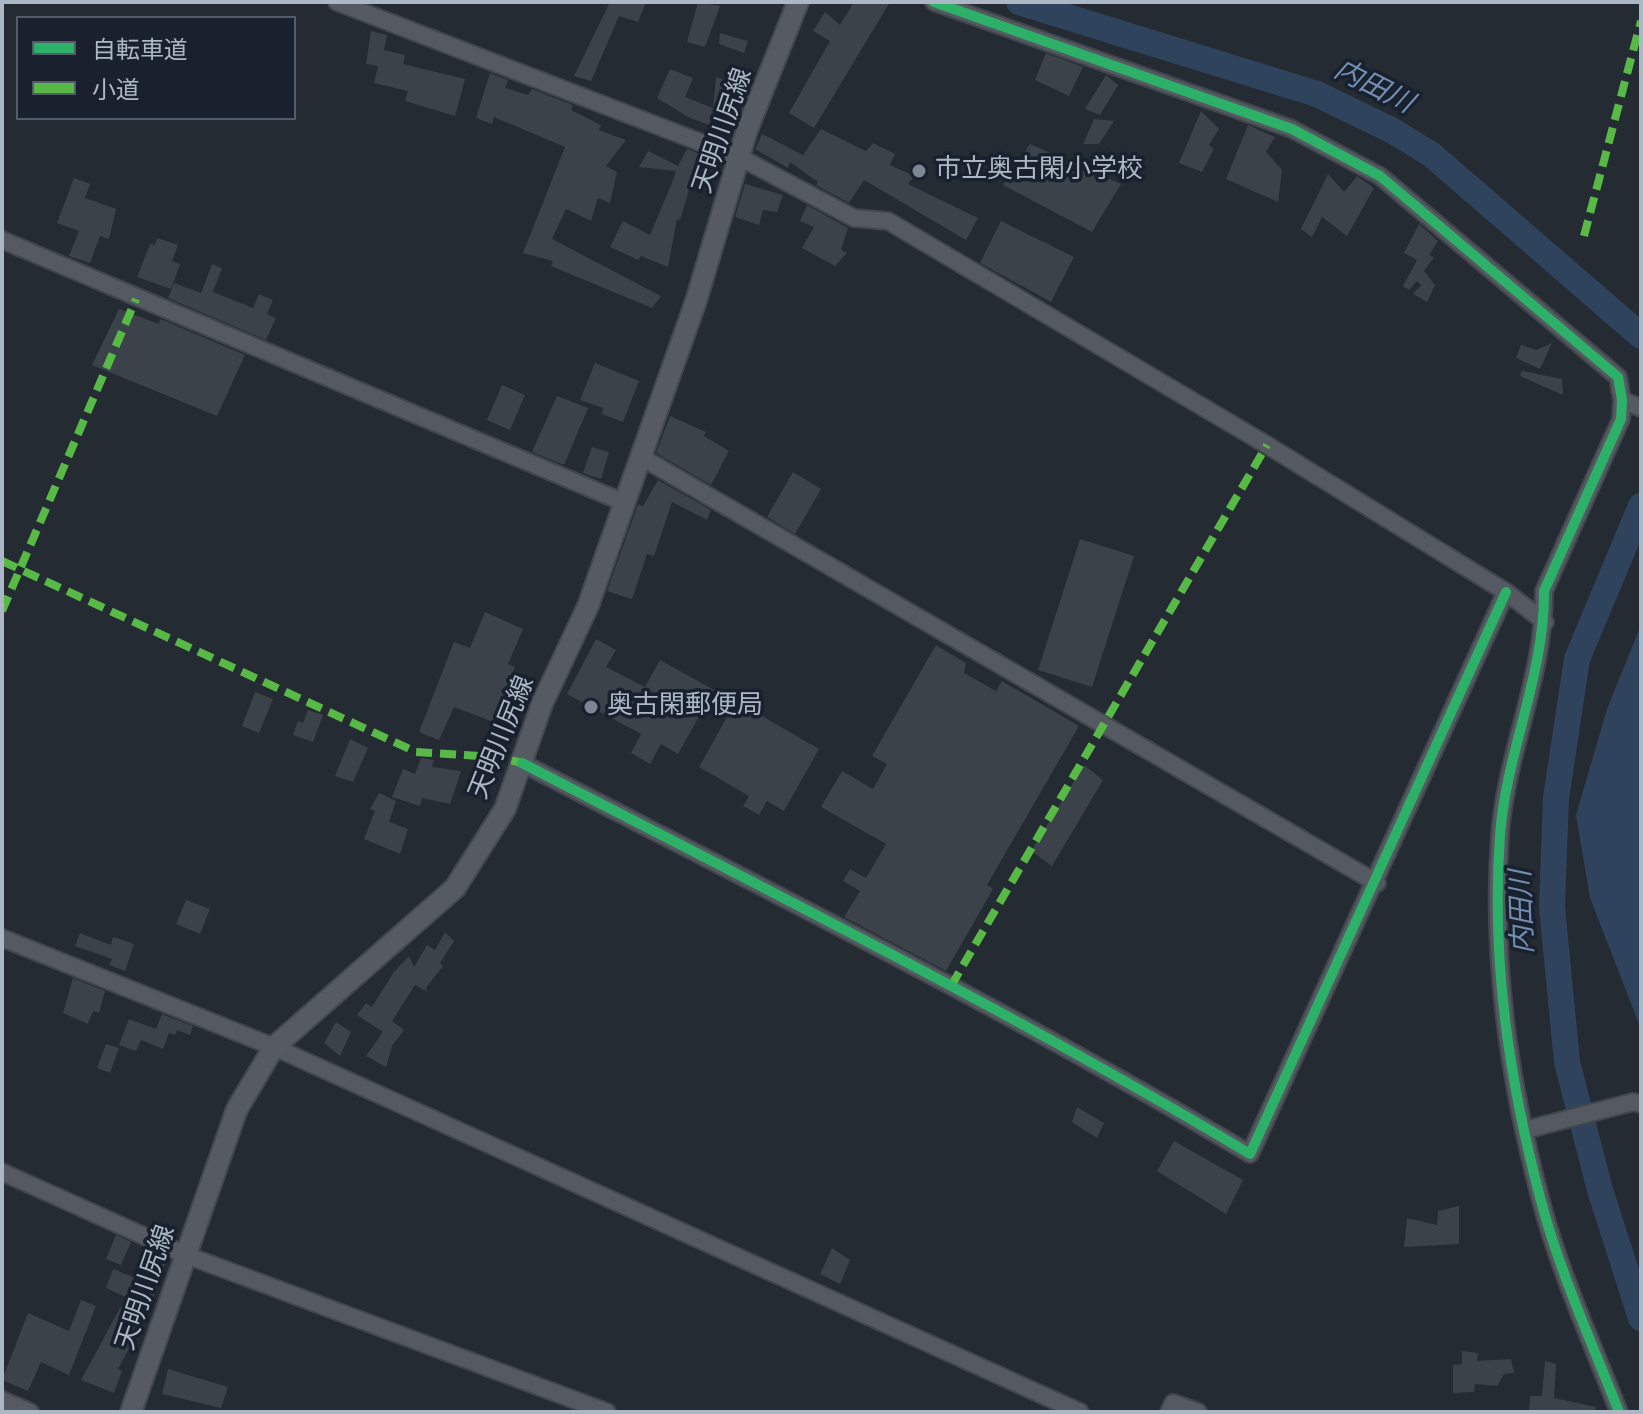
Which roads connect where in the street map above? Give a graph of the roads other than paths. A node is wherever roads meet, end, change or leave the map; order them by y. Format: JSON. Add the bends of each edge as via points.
{"nodes":[{"id":1,"x":337,"y":2,"type":"edge"},
{"id":2,"x":798,"y":2,"type":"edge"},
{"id":3,"x":934,"y":2,"type":"edge"},
{"id":4,"x":741,"y":158,"type":"junction"},
{"id":5,"x":2,"y":240,"type":"edge"},
{"id":6,"x":1633,"y":404,"type":"edge"},
{"id":7,"x":641,"y":457,"type":"junction"},
{"id":8,"x":625,"y":503,"type":"junction"},
{"id":9,"x":1506,"y":592,"type":"junction"},
{"id":10,"x":1545,"y":622,"type":"junction"},
{"id":11,"x":522,"y":763,"type":"junction"},
{"id":12,"x":1377,"y":883,"type":"junction"},
{"id":13,"x":2,"y":938,"type":"edge"},
{"id":14,"x":274,"y":1047,"type":"junction"},
{"id":15,"x":1637,"y":1103,"type":"edge"},
{"id":16,"x":1525,"y":1130,"type":"junction"},
{"id":17,"x":2,"y":1172,"type":"edge"},
{"id":18,"x":186,"y":1255,"type":"junction"},
{"id":19,"x":2,"y":1400,"type":"edge"},
{"id":20,"x":30,"y":1412,"type":"edge"},
{"id":21,"x":131,"y":1412,"type":"edge"},
{"id":22,"x":607,"y":1412,"type":"edge"},
{"id":23,"x":1080,"y":1412,"type":"edge"},
{"id":24,"x":1169,"y":1412,"type":"edge"},
{"id":25,"x":1198,"y":1412,"type":"edge"},
{"id":26,"x":1619,"y":1412,"type":"edge"}],
"edges":[{"from":1,"to":4,"type":"street"},
{"from":2,"to":4,"type":"main road","name":"天明川尻線"},
{"from":3,"to":6,"type":"street","via":[[1292,129],[1380,176],[1618,377]]},
{"from":4,"to":7,"type":"main road","name":"天明川尻線"},
{"from":4,"to":9,"type":"street","via":[[854,218],[888,221]]},
{"from":5,"to":8,"type":"street"},
{"from":6,"to":10,"type":"street","via":[[1621,419],[1544,591]]},
{"from":7,"to":8,"type":"main road","name":"天明川尻線"},
{"from":7,"to":12,"type":"street"},
{"from":8,"to":11,"type":"main road","name":"天明川尻線"},
{"from":9,"to":10,"type":"street"},
{"from":9,"to":12,"type":"street"},
{"from":10,"to":16,"type":"street","via":[[1505,789],[1497,911],[1503,1020]]},
{"from":11,"to":12,"type":"street","via":[[964,993],[1250,1154]]},
{"from":11,"to":14,"type":"main road","name":"天明川尻線","via":[[505,809],[455,888]]},
{"from":13,"to":14,"type":"street"},
{"from":14,"to":18,"type":"main road","name":"天明川尻線","via":[[237,1109]]},
{"from":14,"to":23,"type":"street"},
{"from":15,"to":16,"type":"street"},
{"from":16,"to":26,"type":"street","via":[[1553,1237]]},
{"from":17,"to":18,"type":"street"},
{"from":18,"to":21,"type":"main road","name":"天明川尻線"},
{"from":18,"to":22,"type":"street"},
{"from":19,"to":20,"type":"street"},
{"from":24,"to":25,"type":"street","via":[[1173,1403]]}]}
